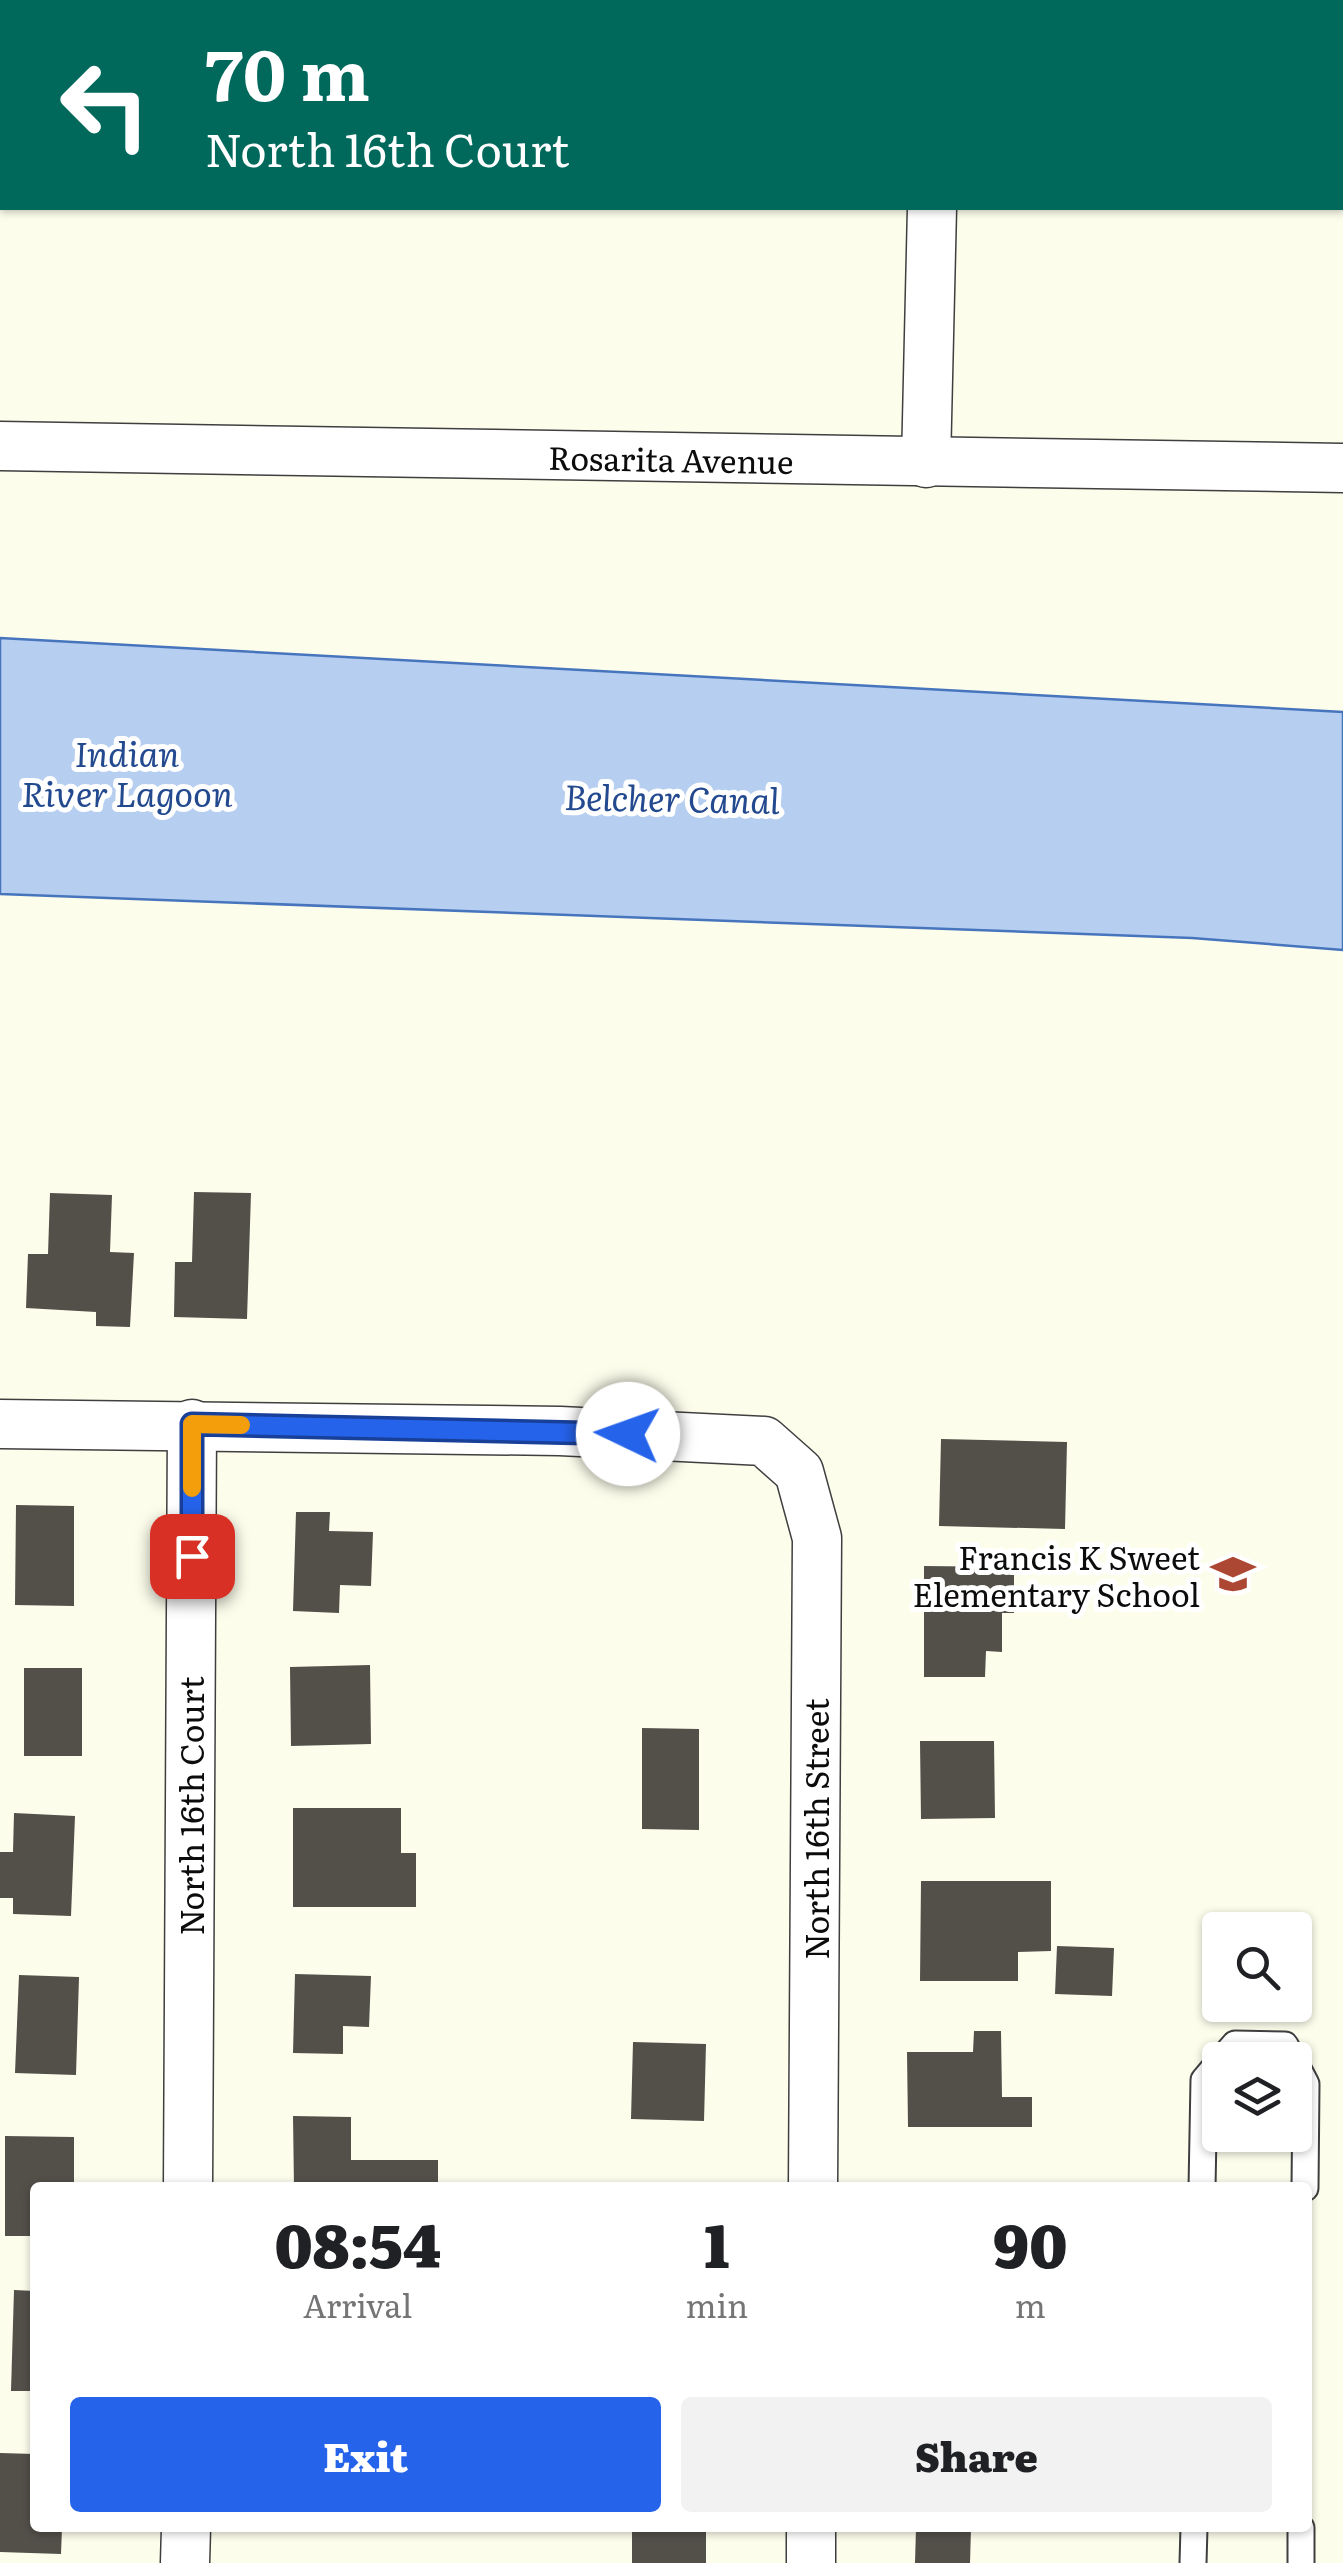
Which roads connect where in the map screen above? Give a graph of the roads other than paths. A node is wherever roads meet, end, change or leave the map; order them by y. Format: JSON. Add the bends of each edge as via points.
{"nodes":[{"id":1,"x":932,"y":210,"type":"edge"},
{"id":2,"x":0,"y":446,"type":"edge"},
{"id":3,"x":926,"y":463,"type":"junction"},
{"id":4,"x":1343,"y":468,"type":"edge"},
{"id":5,"x":0,"y":1424,"type":"edge"},
{"id":6,"x":192,"y":1424,"type":"junction"},
{"id":7,"x":1203,"y":2152,"type":"edge"},
{"id":8,"x":1305,"y":2152,"type":"edge"},
{"id":9,"x":188,"y":2182,"type":"edge"},
{"id":10,"x":813,"y":2182,"type":"edge"},
{"id":11,"x":1202,"y":2182,"type":"edge"},
{"id":12,"x":1305,"y":2182,"type":"edge"},
{"id":13,"x":186,"y":2532,"type":"edge"},
{"id":14,"x":811,"y":2532,"type":"edge"},
{"id":15,"x":1194,"y":2532,"type":"edge"},
{"id":16,"x":1301,"y":2532,"type":"edge"},
{"id":17,"x":185,"y":2563,"type":"edge"},
{"id":18,"x":810,"y":2563,"type":"edge"},
{"id":19,"x":1193,"y":2563,"type":"edge"},
{"id":20,"x":1301,"y":2563,"type":"edge"}],
"edges":[{"from":1,"to":3,"type":"street"},
{"from":2,"to":3,"type":"street","name":"Rosarita Avenue"},
{"from":3,"to":4,"type":"street","name":"Rosarita Avenue"},
{"from":5,"to":6,"type":"street"},
{"from":6,"to":9,"type":"street","name":"North 16th Court"},
{"from":6,"to":10,"type":"street","name":"North 16th Street","via":[[764,1441],[799,1472],[817,1538]]},
{"from":7,"to":11,"type":"lane"},
{"from":8,"to":12,"type":"lane"},
{"from":13,"to":17,"type":"street"},
{"from":14,"to":18,"type":"street"},
{"from":15,"to":19,"type":"lane"},
{"from":16,"to":20,"type":"lane"}]}
